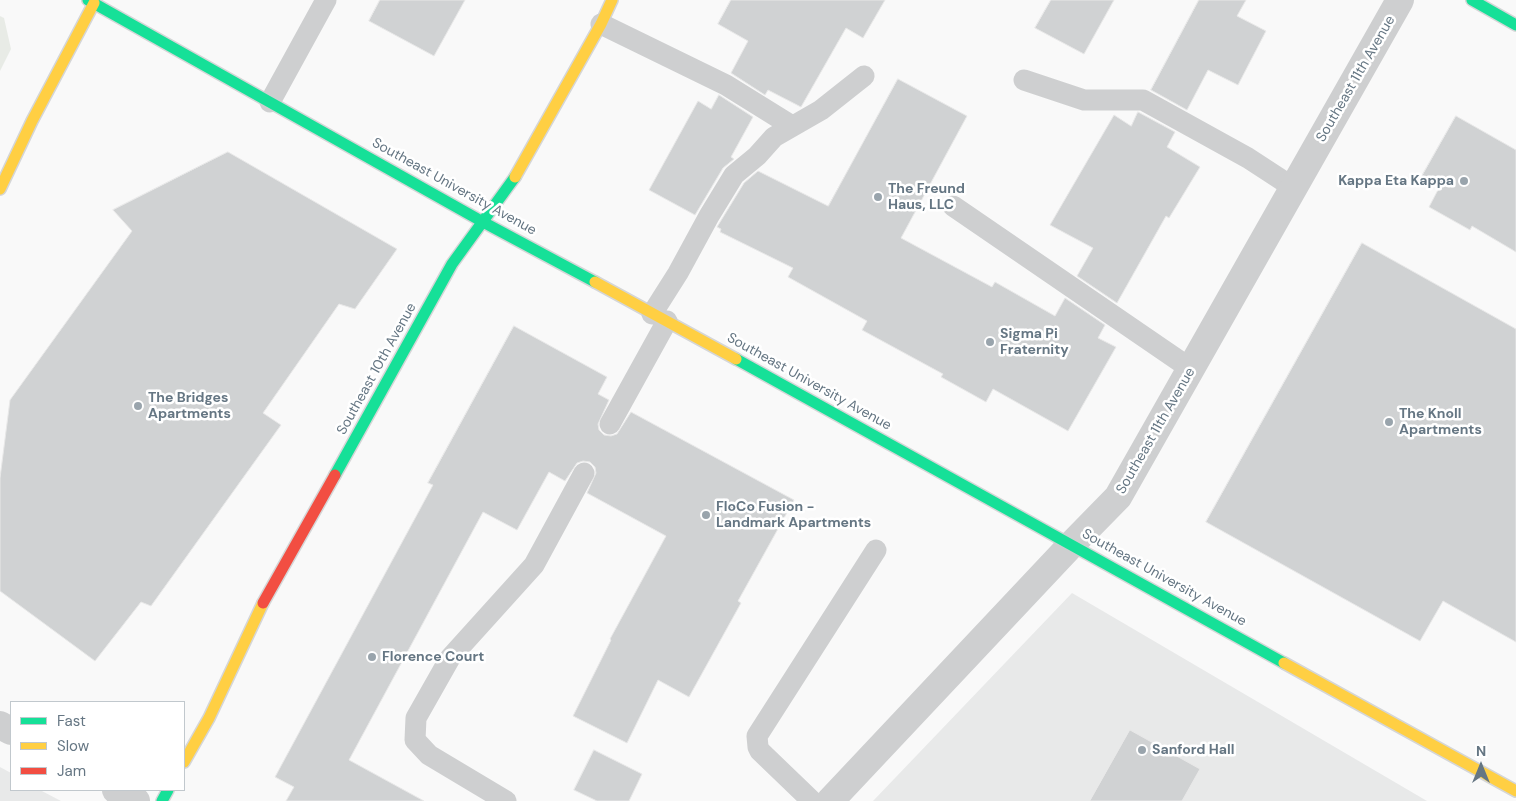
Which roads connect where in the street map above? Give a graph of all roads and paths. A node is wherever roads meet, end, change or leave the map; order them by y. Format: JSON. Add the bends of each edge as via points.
{"nodes":[{"id":1,"x":326,"y":0,"type":"edge"},
{"id":2,"x":612,"y":0,"type":"edge"},
{"id":3,"x":1400,"y":0,"type":"edge"},
{"id":4,"x":1472,"y":0,"type":"edge"},
{"id":5,"x":93,"y":1,"type":"edge"},
{"id":6,"x":601,"y":24,"type":"junction"},
{"id":7,"x":1516,"y":25,"type":"edge"},
{"id":8,"x":864,"y":76,"type":"dead end"},
{"id":9,"x":1024,"y":80,"type":"dead end"},
{"id":10,"x":270,"y":102,"type":"junction"},
{"id":11,"x":792,"y":126,"type":"junction"},
{"id":12,"x":1294,"y":188,"type":"junction"},
{"id":13,"x":0,"y":189,"type":"edge"},
{"id":14,"x":953,"y":206,"type":"dead end"},
{"id":15,"x":483,"y":222,"type":"junction"},
{"id":16,"x":660,"y":317,"type":"junction"},
{"id":17,"x":1191,"y":370,"type":"junction"},
{"id":18,"x":610,"y":424,"type":"dead end"},
{"id":19,"x":584,"y":473,"type":"dead end"},
{"id":20,"x":1072,"y":544,"type":"junction"},
{"id":21,"x":876,"y":550,"type":"dead end"},
{"id":22,"x":185,"y":760,"type":"edge"},
{"id":23,"x":118,"y":791,"type":"edge"},
{"id":24,"x":1516,"y":791,"type":"edge"},
{"id":25,"x":136,"y":801,"type":"edge"},
{"id":26,"x":506,"y":801,"type":"edge"},
{"id":27,"x":812,"y":801,"type":"edge"},
{"id":28,"x":830,"y":801,"type":"edge"}],
"edges":[{"from":1,"to":10,"type":"lane"},
{"from":2,"to":6,"type":"main road","name":"Southeast 10th Avenue"},
{"from":3,"to":12,"type":"street","name":"Southeast 11th Avenue"},
{"from":4,"to":7,"type":"main road"},
{"from":5,"to":10,"type":"main road","name":"Southeast University Avenue"},
{"from":5,"to":13,"type":"main road"},
{"from":6,"to":11,"type":"lane","via":[[726,85]]},
{"from":6,"to":15,"type":"main road","name":"Southeast 10th Avenue","via":[[515,177]]},
{"from":8,"to":11,"type":"lane","via":[[821,110]]},
{"from":9,"to":12,"type":"lane","via":[[1084,100],[1143,100],[1248,158]]},
{"from":10,"to":15,"type":"main road","name":"Southeast University Avenue"},
{"from":11,"to":16,"type":"lane","via":[[774,137],[734,175],[678,273]]},
{"from":12,"to":17,"type":"street","name":"Southeast 11th Avenue"},
{"from":14,"to":17,"type":"lane"},
{"from":15,"to":16,"type":"main road","name":"Southeast University Avenue"},
{"from":15,"to":22,"type":"main road","name":"Southeast 10th Avenue","via":[[452,264],[259,610],[209,718]]},
{"from":16,"to":18,"type":"lane"},
{"from":16,"to":20,"type":"main road","name":"Southeast University Avenue"},
{"from":17,"to":20,"type":"street","name":"Southeast 11th Avenue","via":[[1118,497]]},
{"from":19,"to":26,"type":"lane","via":[[534,565],[450,658],[416,718],[416,740],[429,755]]},
{"from":20,"to":24,"type":"main road","name":"Southeast University Avenue"},
{"from":20,"to":28,"type":"street","name":"Southeast 11th Avenue"},
{"from":21,"to":27,"type":"lane","via":[[757,736],[760,751]]},
{"from":23,"to":25,"type":"street"}]}
